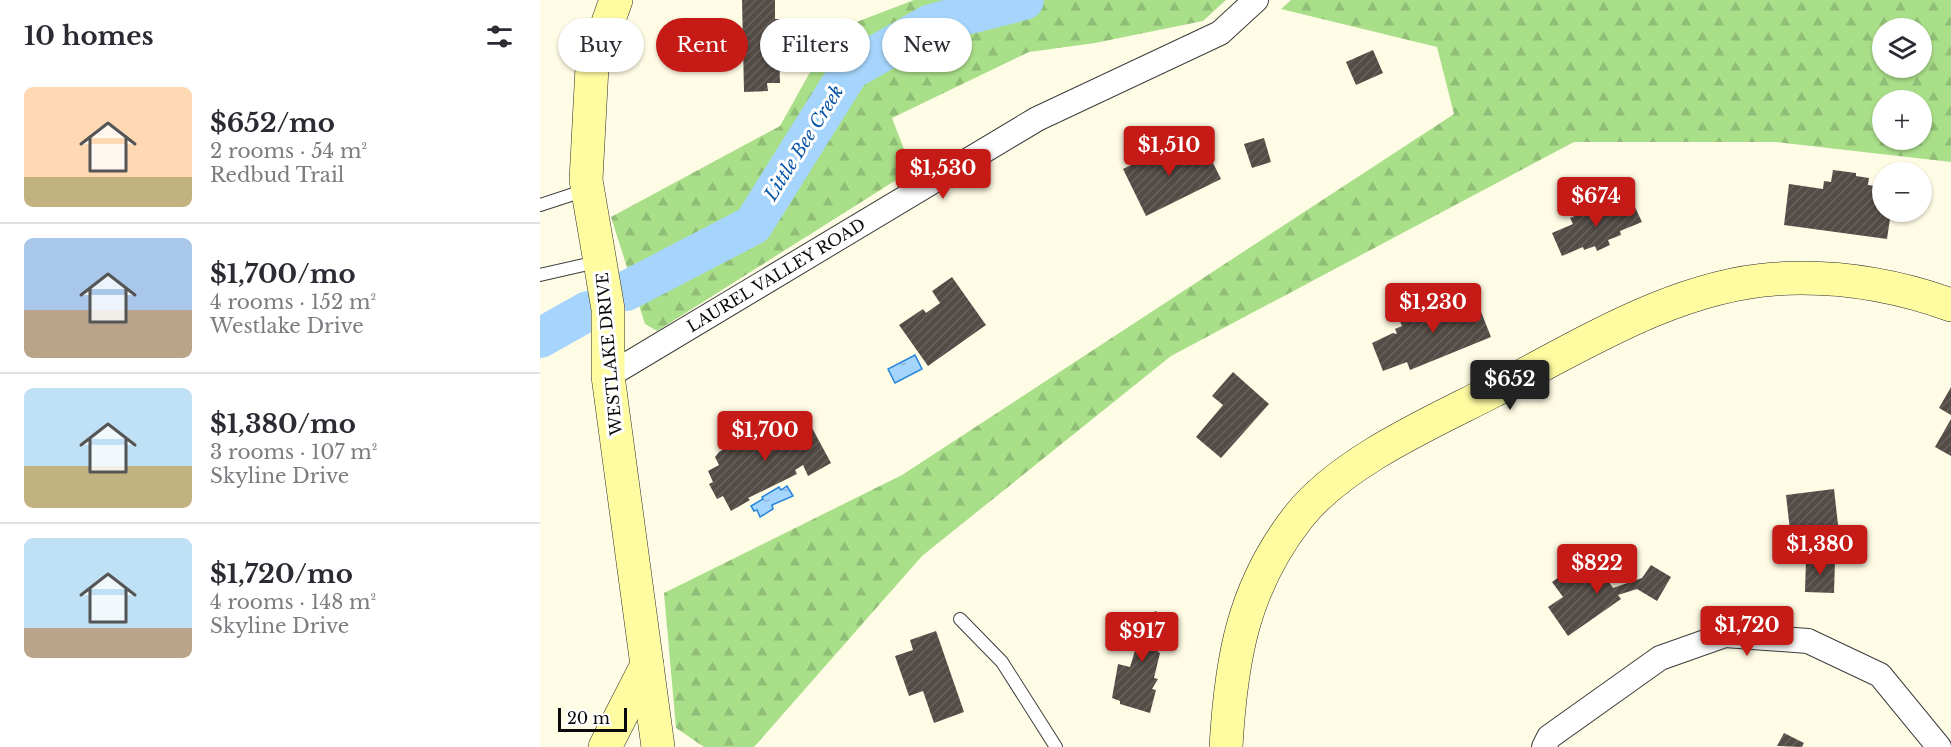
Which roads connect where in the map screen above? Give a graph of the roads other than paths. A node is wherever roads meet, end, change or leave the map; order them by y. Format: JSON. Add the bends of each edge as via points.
{"nodes":[{"id":1,"x":616,"y":0,"type":"edge"},
{"id":2,"x":1256,"y":0,"type":"edge"},
{"id":3,"x":587,"y":190,"type":"junction"},
{"id":4,"x":540,"y":204,"type":"edge"},
{"id":5,"x":600,"y":261,"type":"junction"},
{"id":6,"x":540,"y":275,"type":"edge"},
{"id":7,"x":1951,"y":305,"type":"edge"},
{"id":8,"x":608,"y":376,"type":"junction"},
{"id":9,"x":960,"y":619,"type":"dead end"},
{"id":10,"x":647,"y":665,"type":"junction"},
{"id":11,"x":605,"y":747,"type":"edge"},
{"id":12,"x":658,"y":747,"type":"edge"},
{"id":13,"x":1056,"y":747,"type":"edge"},
{"id":14,"x":1226,"y":747,"type":"edge"},
{"id":15,"x":1544,"y":747,"type":"edge"},
{"id":16,"x":1939,"y":747,"type":"edge"}],
"edges":[{"from":1,"to":3,"type":"street","name":"WESTLAKE DRIVE","via":[[592,68]]},
{"from":2,"to":8,"type":"street","name":"LAUREL VALLEY ROAD","via":[[1220,33],[1036,119]]},
{"from":3,"to":4,"type":"lane"},
{"from":3,"to":5,"type":"street","name":"WESTLAKE DRIVE"},
{"from":5,"to":6,"type":"lane"},
{"from":5,"to":8,"type":"street","name":"WESTLAKE DRIVE","via":[[608,309]]},
{"from":7,"to":14,"type":"street","via":[[1874,284],[1826,278],[1773,279],[1717,289],[1668,305],[1610,331],[1394,443],[1346,473],[1300,515],[1267,566],[1245,613],[1229,684]]},
{"from":8,"to":10,"type":"street","name":"WESTLAKE DRIVE"},
{"from":9,"to":13,"type":"lane","via":[[1002,662]]},
{"from":10,"to":11,"type":"street"},
{"from":10,"to":12,"type":"street","name":"WESTLAKE DRIVE"},
{"from":15,"to":16,"type":"street","via":[[1549,737],[1660,658],[1725,635],[1808,641],[1880,675]]}]}
